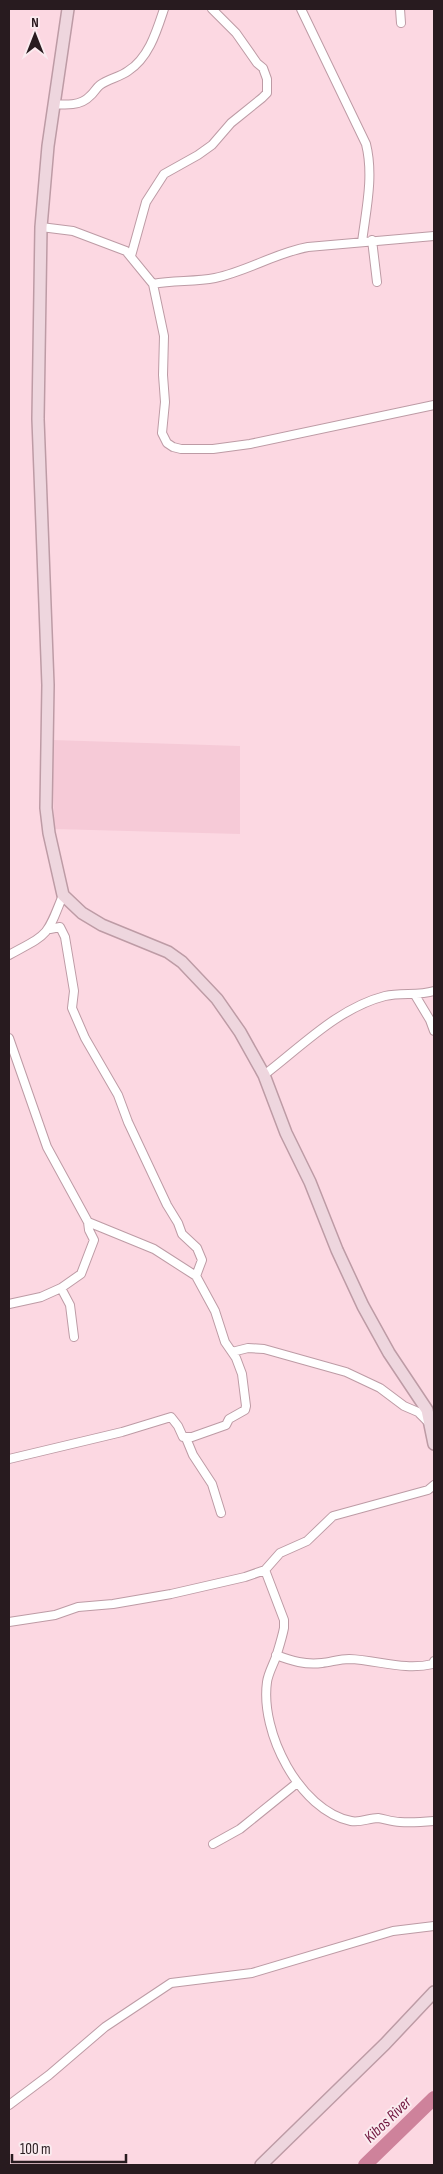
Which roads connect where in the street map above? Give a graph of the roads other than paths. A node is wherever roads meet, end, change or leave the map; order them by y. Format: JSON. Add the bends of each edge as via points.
{"nodes":[{"id":1,"x":68,"y":9,"type":"edge"},
{"id":2,"x":164,"y":9,"type":"edge"},
{"id":3,"x":212,"y":9,"type":"edge"},
{"id":4,"x":301,"y":9,"type":"edge"},
{"id":5,"x":400,"y":9,"type":"edge"},
{"id":6,"x":402,"y":23,"type":"dead end"},
{"id":7,"x":53,"y":104,"type":"junction"},
{"id":8,"x":41,"y":227,"type":"junction"},
{"id":9,"x":434,"y":236,"type":"edge"},
{"id":10,"x":372,"y":240,"type":"junction"},
{"id":11,"x":362,"y":242,"type":"junction"},
{"id":12,"x":131,"y":256,"type":"junction"},
{"id":13,"x":377,"y":282,"type":"dead end"},
{"id":14,"x":153,"y":284,"type":"junction"},
{"id":15,"x":434,"y":405,"type":"edge"},
{"id":16,"x":63,"y":895,"type":"junction"},
{"id":17,"x":50,"y":928,"type":"junction"},
{"id":18,"x":9,"y":955,"type":"edge"},
{"id":19,"x":434,"y":991,"type":"edge"},
{"id":20,"x":415,"y":995,"type":"junction"},
{"id":21,"x":434,"y":1031,"type":"edge"},
{"id":22,"x":9,"y":1038,"type":"edge"},
{"id":23,"x":11,"y":1051,"type":"edge"},
{"id":24,"x":264,"y":1075,"type":"junction"},
{"id":25,"x":88,"y":1222,"type":"junction"},
{"id":26,"x":196,"y":1276,"type":"junction"},
{"id":27,"x":61,"y":1288,"type":"junction"},
{"id":28,"x":9,"y":1304,"type":"edge"},
{"id":29,"x":74,"y":1337,"type":"dead end"},
{"id":30,"x":232,"y":1352,"type":"junction"},
{"id":31,"x":431,"y":1407,"type":"edge"},
{"id":32,"x":432,"y":1426,"type":"edge"},
{"id":33,"x":186,"y":1438,"type":"junction"},
{"id":34,"x":434,"y":1444,"type":"edge"},
{"id":35,"x":9,"y":1459,"type":"edge"},
{"id":36,"x":434,"y":1485,"type":"edge"},
{"id":37,"x":221,"y":1513,"type":"dead end"},
{"id":38,"x":265,"y":1570,"type":"junction"},
{"id":39,"x":9,"y":1622,"type":"edge"},
{"id":40,"x":276,"y":1655,"type":"junction"},
{"id":41,"x":434,"y":1662,"type":"edge"},
{"id":42,"x":297,"y":1783,"type":"junction"},
{"id":43,"x":434,"y":1821,"type":"edge"},
{"id":44,"x":213,"y":1844,"type":"dead end"},
{"id":45,"x":434,"y":1926,"type":"edge"},
{"id":46,"x":434,"y":1992,"type":"edge"},
{"id":47,"x":9,"y":2105,"type":"edge"},
{"id":48,"x":261,"y":2165,"type":"edge"}],
"edges":[{"from":1,"to":7,"type":"main road"},
{"from":2,"to":7,"type":"street","via":[[161,23],[142,60],[129,71],[100,84],[89,98],[67,105]]},
{"from":3,"to":12,"type":"street","via":[[263,68],[267,79],[266,93],[231,123],[212,145],[164,174],[146,202]]},
{"from":4,"to":11,"type":"street","via":[[366,144],[368,195]]},
{"from":5,"to":6,"type":"street"},
{"from":7,"to":8,"type":"main road"},
{"from":8,"to":12,"type":"street","via":[[73,231]]},
{"from":8,"to":16,"type":"main road","via":[[38,419],[48,685],[46,808]]},
{"from":9,"to":10,"type":"street"},
{"from":10,"to":11,"type":"street"},
{"from":10,"to":13,"type":"street"},
{"from":11,"to":14,"type":"street","via":[[324,244],[288,251],[256,266],[216,278]]},
{"from":12,"to":14,"type":"street"},
{"from":14,"to":15,"type":"street","via":[[164,336],[166,402],[162,433],[173,447],[213,449],[250,444]]},
{"from":16,"to":17,"type":"street"},
{"from":16,"to":24,"type":"main road","via":[[82,913],[102,925],[168,952],[182,962],[217,998]]},
{"from":17,"to":18,"type":"street","via":[[37,941]]},
{"from":17,"to":26,"type":"street","via":[[60,927],[65,937],[74,991],[72,1008],[82,1030],[118,1095],[182,1234],[197,1248],[202,1260]]},
{"from":19,"to":20,"type":"street"},
{"from":20,"to":21,"type":"street"},
{"from":20,"to":24,"type":"street","via":[[387,995],[352,1009]]},
{"from":22,"to":23,"type":"street"},
{"from":23,"to":25,"type":"street","via":[[47,1147]]},
{"from":24,"to":31,"type":"main road","via":[[362,1306],[389,1353]]},
{"from":25,"to":26,"type":"street","via":[[154,1249]]},
{"from":25,"to":27,"type":"street","via":[[94,1240],[81,1274]]},
{"from":26,"to":30,"type":"street"},
{"from":27,"to":28,"type":"street","via":[[41,1297]]},
{"from":27,"to":29,"type":"street","via":[[70,1305]]},
{"from":30,"to":32,"type":"street","via":[[264,1349],[346,1372],[380,1388],[418,1412]]},
{"from":30,"to":33,"type":"street","via":[[242,1374],[245,1410],[229,1419],[226,1425]]},
{"from":31,"to":32,"type":"main road"},
{"from":32,"to":34,"type":"main road"},
{"from":33,"to":35,"type":"street","via":[[171,1418]]},
{"from":33,"to":37,"type":"street","via":[[212,1484]]},
{"from":36,"to":38,"type":"street","via":[[428,1490],[333,1516],[307,1541],[280,1553]]},
{"from":38,"to":39,"type":"street","via":[[170,1594],[78,1607],[55,1615]]},
{"from":38,"to":40,"type":"street","via":[[284,1620]]},
{"from":40,"to":41,"type":"street","via":[[309,1664],[348,1659],[420,1667]]},
{"from":40,"to":42,"type":"street","via":[[267,1680],[267,1707],[276,1745]]},
{"from":42,"to":43,"type":"street","via":[[336,1816],[353,1822],[378,1818],[400,1822]]},
{"from":42,"to":44,"type":"street","via":[[240,1830]]},
{"from":45,"to":47,"type":"street","via":[[392,1931],[252,1973],[170,1984],[105,2027]]},
{"from":46,"to":48,"type":"main road"}]}
